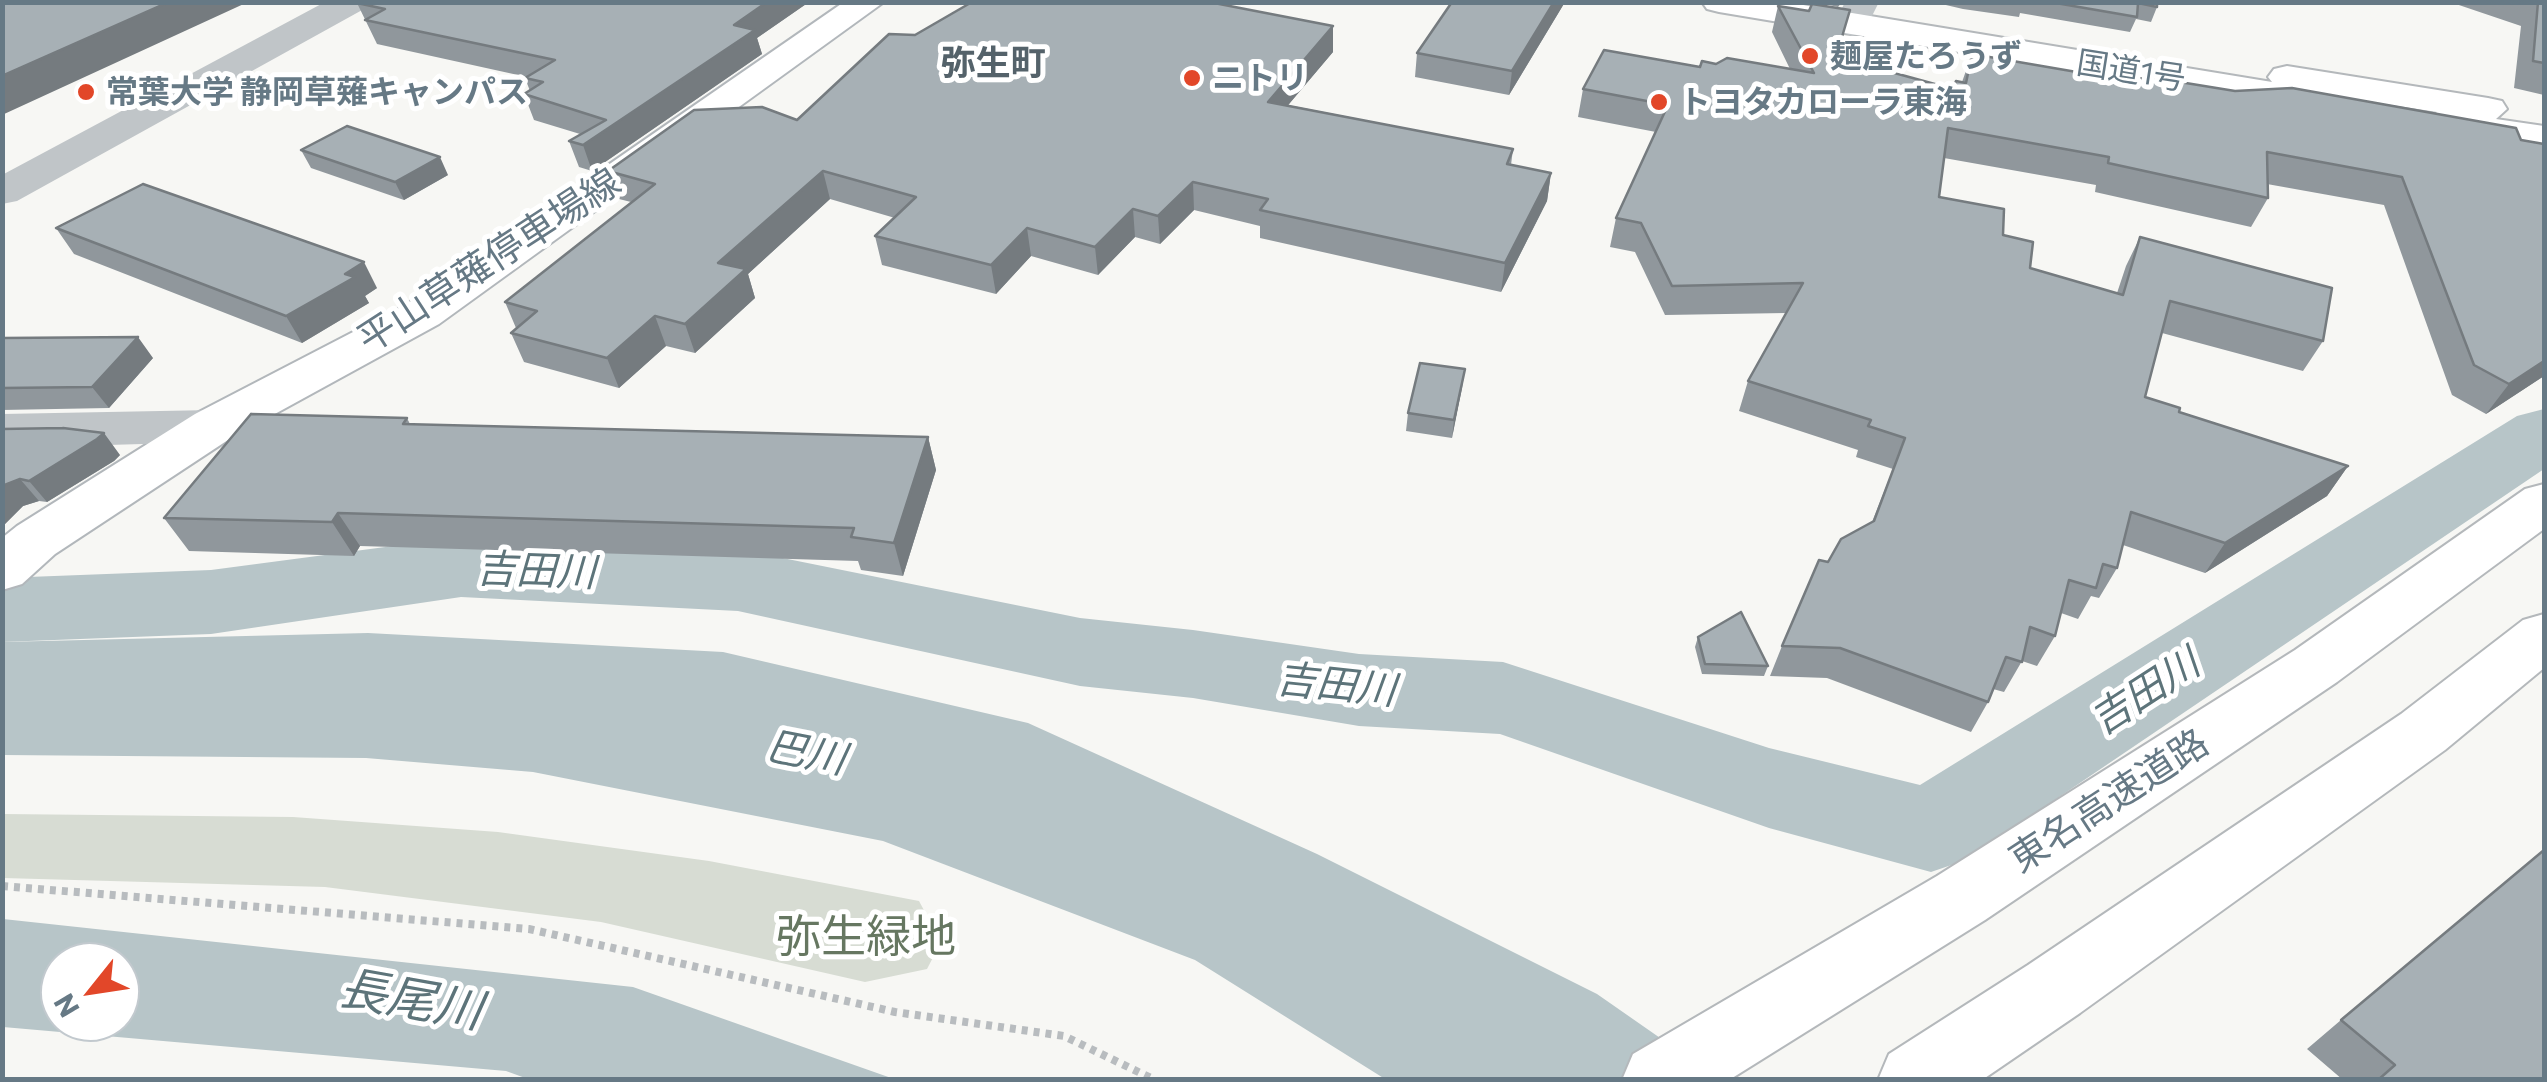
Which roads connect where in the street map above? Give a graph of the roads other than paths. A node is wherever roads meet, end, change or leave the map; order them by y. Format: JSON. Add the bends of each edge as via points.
{"nodes":[{"id":1,"x":352,"y":2,"type":"edge"},
{"id":2,"x":867,"y":2,"type":"edge"},
{"id":3,"x":1718,"y":2,"type":"edge"},
{"id":4,"x":1850,"y":10,"type":"edge"},
{"id":5,"x":2544,"y":118,"type":"edge"},
{"id":6,"x":2544,"y":138,"type":"edge"},
{"id":7,"x":2,"y":192,"type":"edge"},
{"id":8,"x":213,"y":426,"type":"junction"},
{"id":9,"x":2,"y":431,"type":"edge"},
{"id":10,"x":2544,"y":502,"type":"edge"},
{"id":11,"x":2,"y":570,"type":"edge"},
{"id":12,"x":2544,"y":636,"type":"edge"},
{"id":13,"x":1660,"y":1080,"type":"edge"},
{"id":14,"x":1916,"y":1080,"type":"edge"}],
"edges":[{"from":1,"to":7,"type":"street"},
{"from":2,"to":8,"type":"main road","name":"平山草薙停車場線","via":[[423,314]]},
{"from":3,"to":4,"type":"main road","name":"国道1号"},
{"from":4,"to":5,"type":"main road","name":"国道1号"},
{"from":4,"to":6,"type":"main road","name":"国道1号"},
{"from":8,"to":9,"type":"street"},
{"from":8,"to":11,"type":"main road","name":"平山草薙停車場線","via":[[36,540]]},
{"from":10,"to":13,"type":"main road","name":"東名高速道路","via":[[2300,677],[1961,898]]},
{"from":12,"to":14,"type":"main road","via":[[2423,732]]}]}
